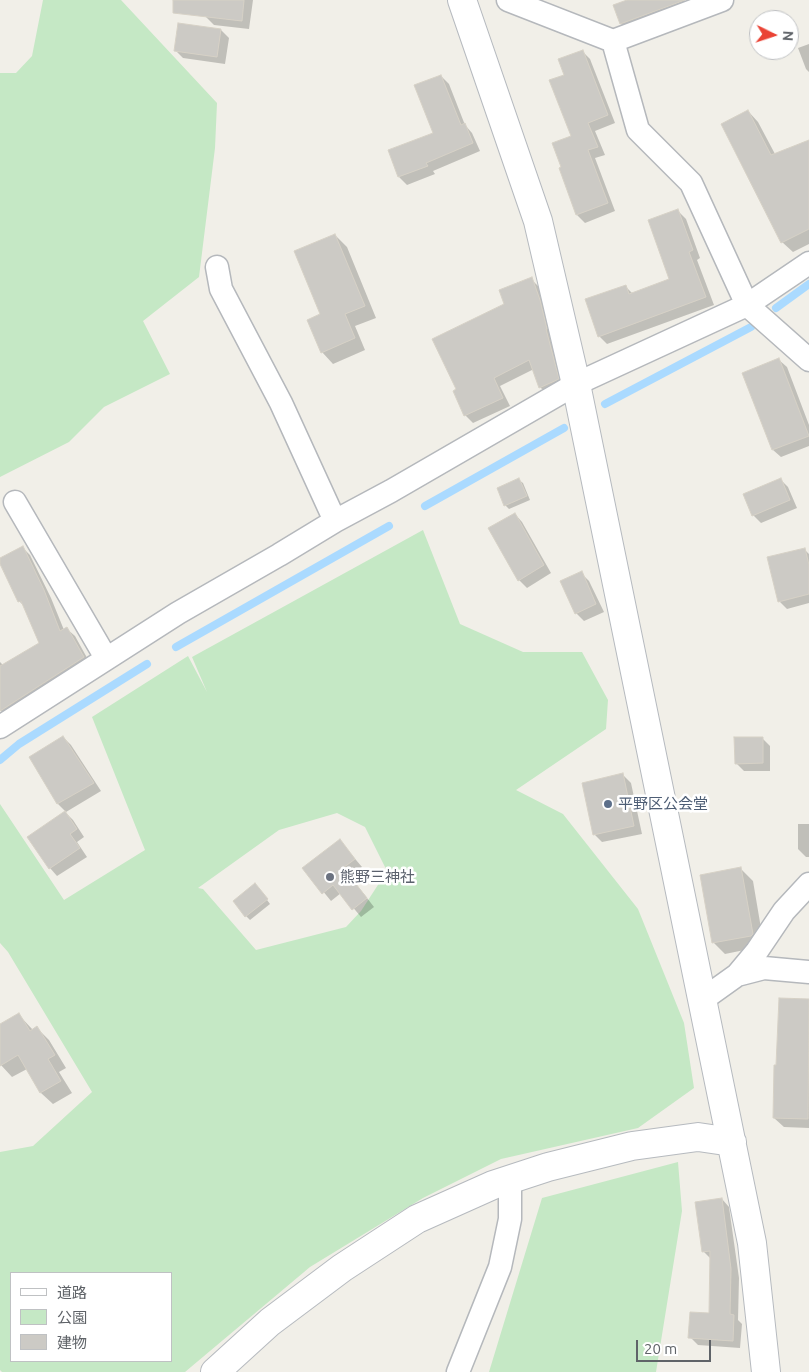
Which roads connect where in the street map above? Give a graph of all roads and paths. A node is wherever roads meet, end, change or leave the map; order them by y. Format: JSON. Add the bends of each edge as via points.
{"nodes":[{"id":1,"x":462,"y":0,"type":"edge"},
{"id":2,"x":508,"y":0,"type":"edge"},
{"id":3,"x":722,"y":0,"type":"edge"},
{"id":4,"x":613,"y":41,"type":"junction"},
{"id":5,"x":809,"y":263,"type":"edge"},
{"id":6,"x":217,"y":267,"type":"dead end"},
{"id":7,"x":747,"y":306,"type":"junction"},
{"id":8,"x":809,"y":360,"type":"edge"},
{"id":9,"x":576,"y":384,"type":"junction"},
{"id":10,"x":15,"y":502,"type":"dead end"},
{"id":11,"x":335,"y":521,"type":"junction"},
{"id":12,"x":106,"y":658,"type":"junction"},
{"id":13,"x":0,"y":727,"type":"edge"},
{"id":14,"x":809,"y":884,"type":"edge"},
{"id":15,"x":809,"y":972,"type":"edge"},
{"id":16,"x":737,"y":975,"type":"junction"},
{"id":17,"x":702,"y":1000,"type":"junction"},
{"id":18,"x":732,"y":1142,"type":"junction"},
{"id":19,"x":510,"y":1179,"type":"junction"},
{"id":20,"x":215,"y":1372,"type":"edge"},
{"id":21,"x":458,"y":1372,"type":"edge"},
{"id":22,"x":766,"y":1372,"type":"edge"}],
"edges":[{"from":1,"to":9,"type":"street","via":[[538,221]]},
{"from":2,"to":4,"type":"street"},
{"from":3,"to":4,"type":"street"},
{"from":4,"to":7,"type":"street","via":[[638,130],[691,183]]},
{"from":5,"to":7,"type":"street"},
{"from":6,"to":11,"type":"street","via":[[221,289],[281,403]]},
{"from":7,"to":8,"type":"street"},
{"from":7,"to":9,"type":"street"},
{"from":9,"to":11,"type":"street"},
{"from":9,"to":17,"type":"street"},
{"from":10,"to":12,"type":"street"},
{"from":11,"to":12,"type":"street"},
{"from":12,"to":13,"type":"street"},
{"from":14,"to":16,"type":"street","via":[[784,911]]},
{"from":15,"to":16,"type":"street","via":[[764,968]]},
{"from":16,"to":17,"type":"street"},
{"from":17,"to":18,"type":"street"},
{"from":18,"to":19,"type":"street","via":[[698,1137],[632,1146]]},
{"from":18,"to":22,"type":"street","via":[[752,1243]]},
{"from":19,"to":20,"type":"street","via":[[417,1219],[342,1268],[270,1322]]},
{"from":19,"to":21,"type":"street","via":[[510,1219],[500,1268]]}]}
